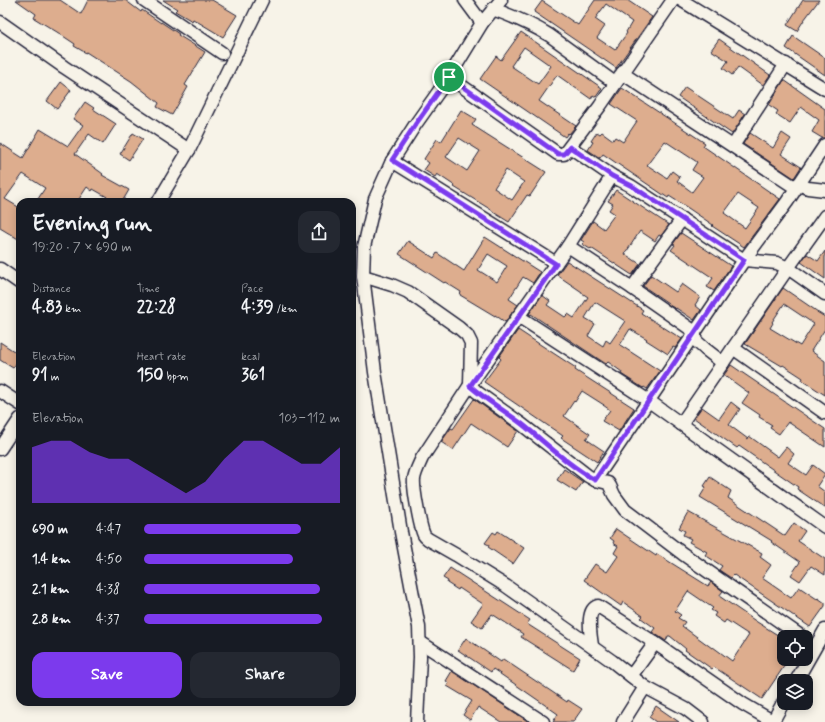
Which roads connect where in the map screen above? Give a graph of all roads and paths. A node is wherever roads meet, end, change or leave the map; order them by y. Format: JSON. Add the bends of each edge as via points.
{"nodes":[{"id":1,"x":144,"y":0,"type":"edge"},
{"id":2,"x":262,"y":0,"type":"edge"},
{"id":3,"x":465,"y":0,"type":"edge"},
{"id":4,"x":673,"y":0,"type":"edge"},
{"id":5,"x":681,"y":0,"type":"edge"},
{"id":6,"x":497,"y":4,"type":"edge"},
{"id":7,"x":0,"y":22,"type":"edge"},
{"id":8,"x":482,"y":23,"type":"junction"},
{"id":9,"x":222,"y":53,"type":"dead end"},
{"id":10,"x":786,"y":64,"type":"junction"},
{"id":11,"x":449,"y":77,"type":"junction"},
{"id":12,"x":618,"y":78,"type":"junction"},
{"id":13,"x":825,"y":90,"type":"edge"},
{"id":14,"x":825,"y":145,"type":"edge"},
{"id":15,"x":733,"y":146,"type":"junction"},
{"id":16,"x":570,"y":147,"type":"junction"},
{"id":17,"x":189,"y":150,"type":"junction"},
{"id":18,"x":392,"y":160,"type":"junction"},
{"id":19,"x":612,"y":176,"type":"junction"},
{"id":20,"x":797,"y":186,"type":"junction"},
{"id":21,"x":825,"y":190,"type":"edge"},
{"id":22,"x":160,"y":198,"type":"edge"},
{"id":23,"x":825,"y":216,"type":"edge"},
{"id":24,"x":682,"y":219,"type":"junction"},
{"id":25,"x":568,"y":246,"type":"junction"},
{"id":26,"x":744,"y":260,"type":"junction"},
{"id":27,"x":556,"y":264,"type":"junction"},
{"id":28,"x":788,"y":268,"type":"junction"},
{"id":29,"x":0,"y":269,"type":"edge"},
{"id":30,"x":362,"y":276,"type":"junction"},
{"id":31,"x":16,"y":280,"type":"edge"},
{"id":32,"x":632,"y":288,"type":"junction"},
{"id":33,"x":825,"y":294,"type":"edge"},
{"id":34,"x":518,"y":316,"type":"junction"},
{"id":35,"x":695,"y":332,"type":"junction"},
{"id":36,"x":733,"y":348,"type":"junction"},
{"id":37,"x":723,"y":363,"type":"junction"},
{"id":38,"x":470,"y":386,"type":"junction"},
{"id":39,"x":0,"y":391,"type":"edge"},
{"id":40,"x":16,"y":401,"type":"edge"},
{"id":41,"x":649,"y":401,"type":"junction"},
{"id":42,"x":825,"y":413,"type":"edge"},
{"id":43,"x":681,"y":424,"type":"junction"},
{"id":44,"x":16,"y":425,"type":"edge"},
{"id":45,"x":0,"y":449,"type":"edge"},
{"id":46,"x":595,"y":480,"type":"junction"},
{"id":47,"x":825,"y":527,"type":"edge"},
{"id":48,"x":792,"y":630,"type":"edge"},
{"id":49,"x":825,"y":630,"type":"edge"},
{"id":50,"x":420,"y":642,"type":"junction"},
{"id":51,"x":813,"y":642,"type":"edge"},
{"id":52,"x":655,"y":643,"type":"junction"},
{"id":53,"x":592,"y":646,"type":"junction"},
{"id":54,"x":631,"y":676,"type":"junction"},
{"id":55,"x":645,"y":687,"type":"junction"},
{"id":56,"x":779,"y":710,"type":"edge"},
{"id":57,"x":417,"y":722,"type":"edge"},
{"id":58,"x":543,"y":722,"type":"edge"},
{"id":59,"x":623,"y":722,"type":"edge"},
{"id":60,"x":703,"y":722,"type":"edge"},
{"id":61,"x":773,"y":722,"type":"edge"}],
"edges":[{"from":1,"to":9,"type":"street"},
{"from":2,"to":17,"type":"street"},
{"from":3,"to":8,"type":"street"},
{"from":4,"to":12,"type":"street"},
{"from":5,"to":10,"type":"street"},
{"from":6,"to":8,"type":"street"},
{"from":6,"to":12,"type":"street"},
{"from":7,"to":17,"type":"street"},
{"from":8,"to":11,"type":"street"},
{"from":10,"to":13,"type":"street"},
{"from":10,"to":15,"type":"street"},
{"from":11,"to":16,"type":"street","via":[[558,154],[564,154]]},
{"from":11,"to":18,"type":"street"},
{"from":12,"to":15,"type":"street"},
{"from":12,"to":16,"type":"street"},
{"from":14,"to":20,"type":"street"},
{"from":15,"to":20,"type":"street"},
{"from":16,"to":19,"type":"street"},
{"from":17,"to":22,"type":"street"},
{"from":18,"to":27,"type":"street"},
{"from":18,"to":30,"type":"street","via":[[375,199],[364,247]]},
{"from":19,"to":24,"type":"street"},
{"from":19,"to":25,"type":"street"},
{"from":20,"to":21,"type":"street"},
{"from":20,"to":26,"type":"street"},
{"from":23,"to":28,"type":"street"},
{"from":24,"to":26,"type":"street"},
{"from":24,"to":32,"type":"street"},
{"from":25,"to":27,"type":"street"},
{"from":25,"to":32,"type":"street"},
{"from":26,"to":28,"type":"street","via":[[777,263]]},
{"from":26,"to":35,"type":"street"},
{"from":27,"to":34,"type":"street"},
{"from":28,"to":33,"type":"street"},
{"from":28,"to":36,"type":"street"},
{"from":29,"to":31,"type":"street"},
{"from":30,"to":38,"type":"street","via":[[408,292],[467,336],[471,343]]},
{"from":30,"to":50,"type":"street","via":[[375,372]]},
{"from":32,"to":35,"type":"street"},
{"from":34,"to":38,"type":"street"},
{"from":34,"to":41,"type":"street"},
{"from":35,"to":37,"type":"street","via":[[696,340]]},
{"from":35,"to":41,"type":"street"},
{"from":36,"to":37,"type":"street"},
{"from":36,"to":42,"type":"street"},
{"from":37,"to":43,"type":"street"},
{"from":38,"to":46,"type":"street"},
{"from":38,"to":53,"type":"street","via":[[417,469],[414,491],[424,535],[506,586]]},
{"from":39,"to":40,"type":"street"},
{"from":41,"to":43,"type":"street"},
{"from":41,"to":46,"type":"street"},
{"from":43,"to":47,"type":"street"},
{"from":44,"to":45,"type":"street"},
{"from":46,"to":48,"type":"street","via":[[609,484],[625,510]]},
{"from":49,"to":51,"type":"street"},
{"from":50,"to":57,"type":"street"},
{"from":50,"to":58,"type":"street"},
{"from":52,"to":53,"type":"street","via":[[598,606],[590,615]]},
{"from":52,"to":54,"type":"street"},
{"from":52,"to":61,"type":"street"},
{"from":53,"to":54,"type":"street"},
{"from":54,"to":55,"type":"street"},
{"from":55,"to":59,"type":"street"},
{"from":55,"to":60,"type":"street","via":[[686,709]]},
{"from":56,"to":61,"type":"street"}]}
